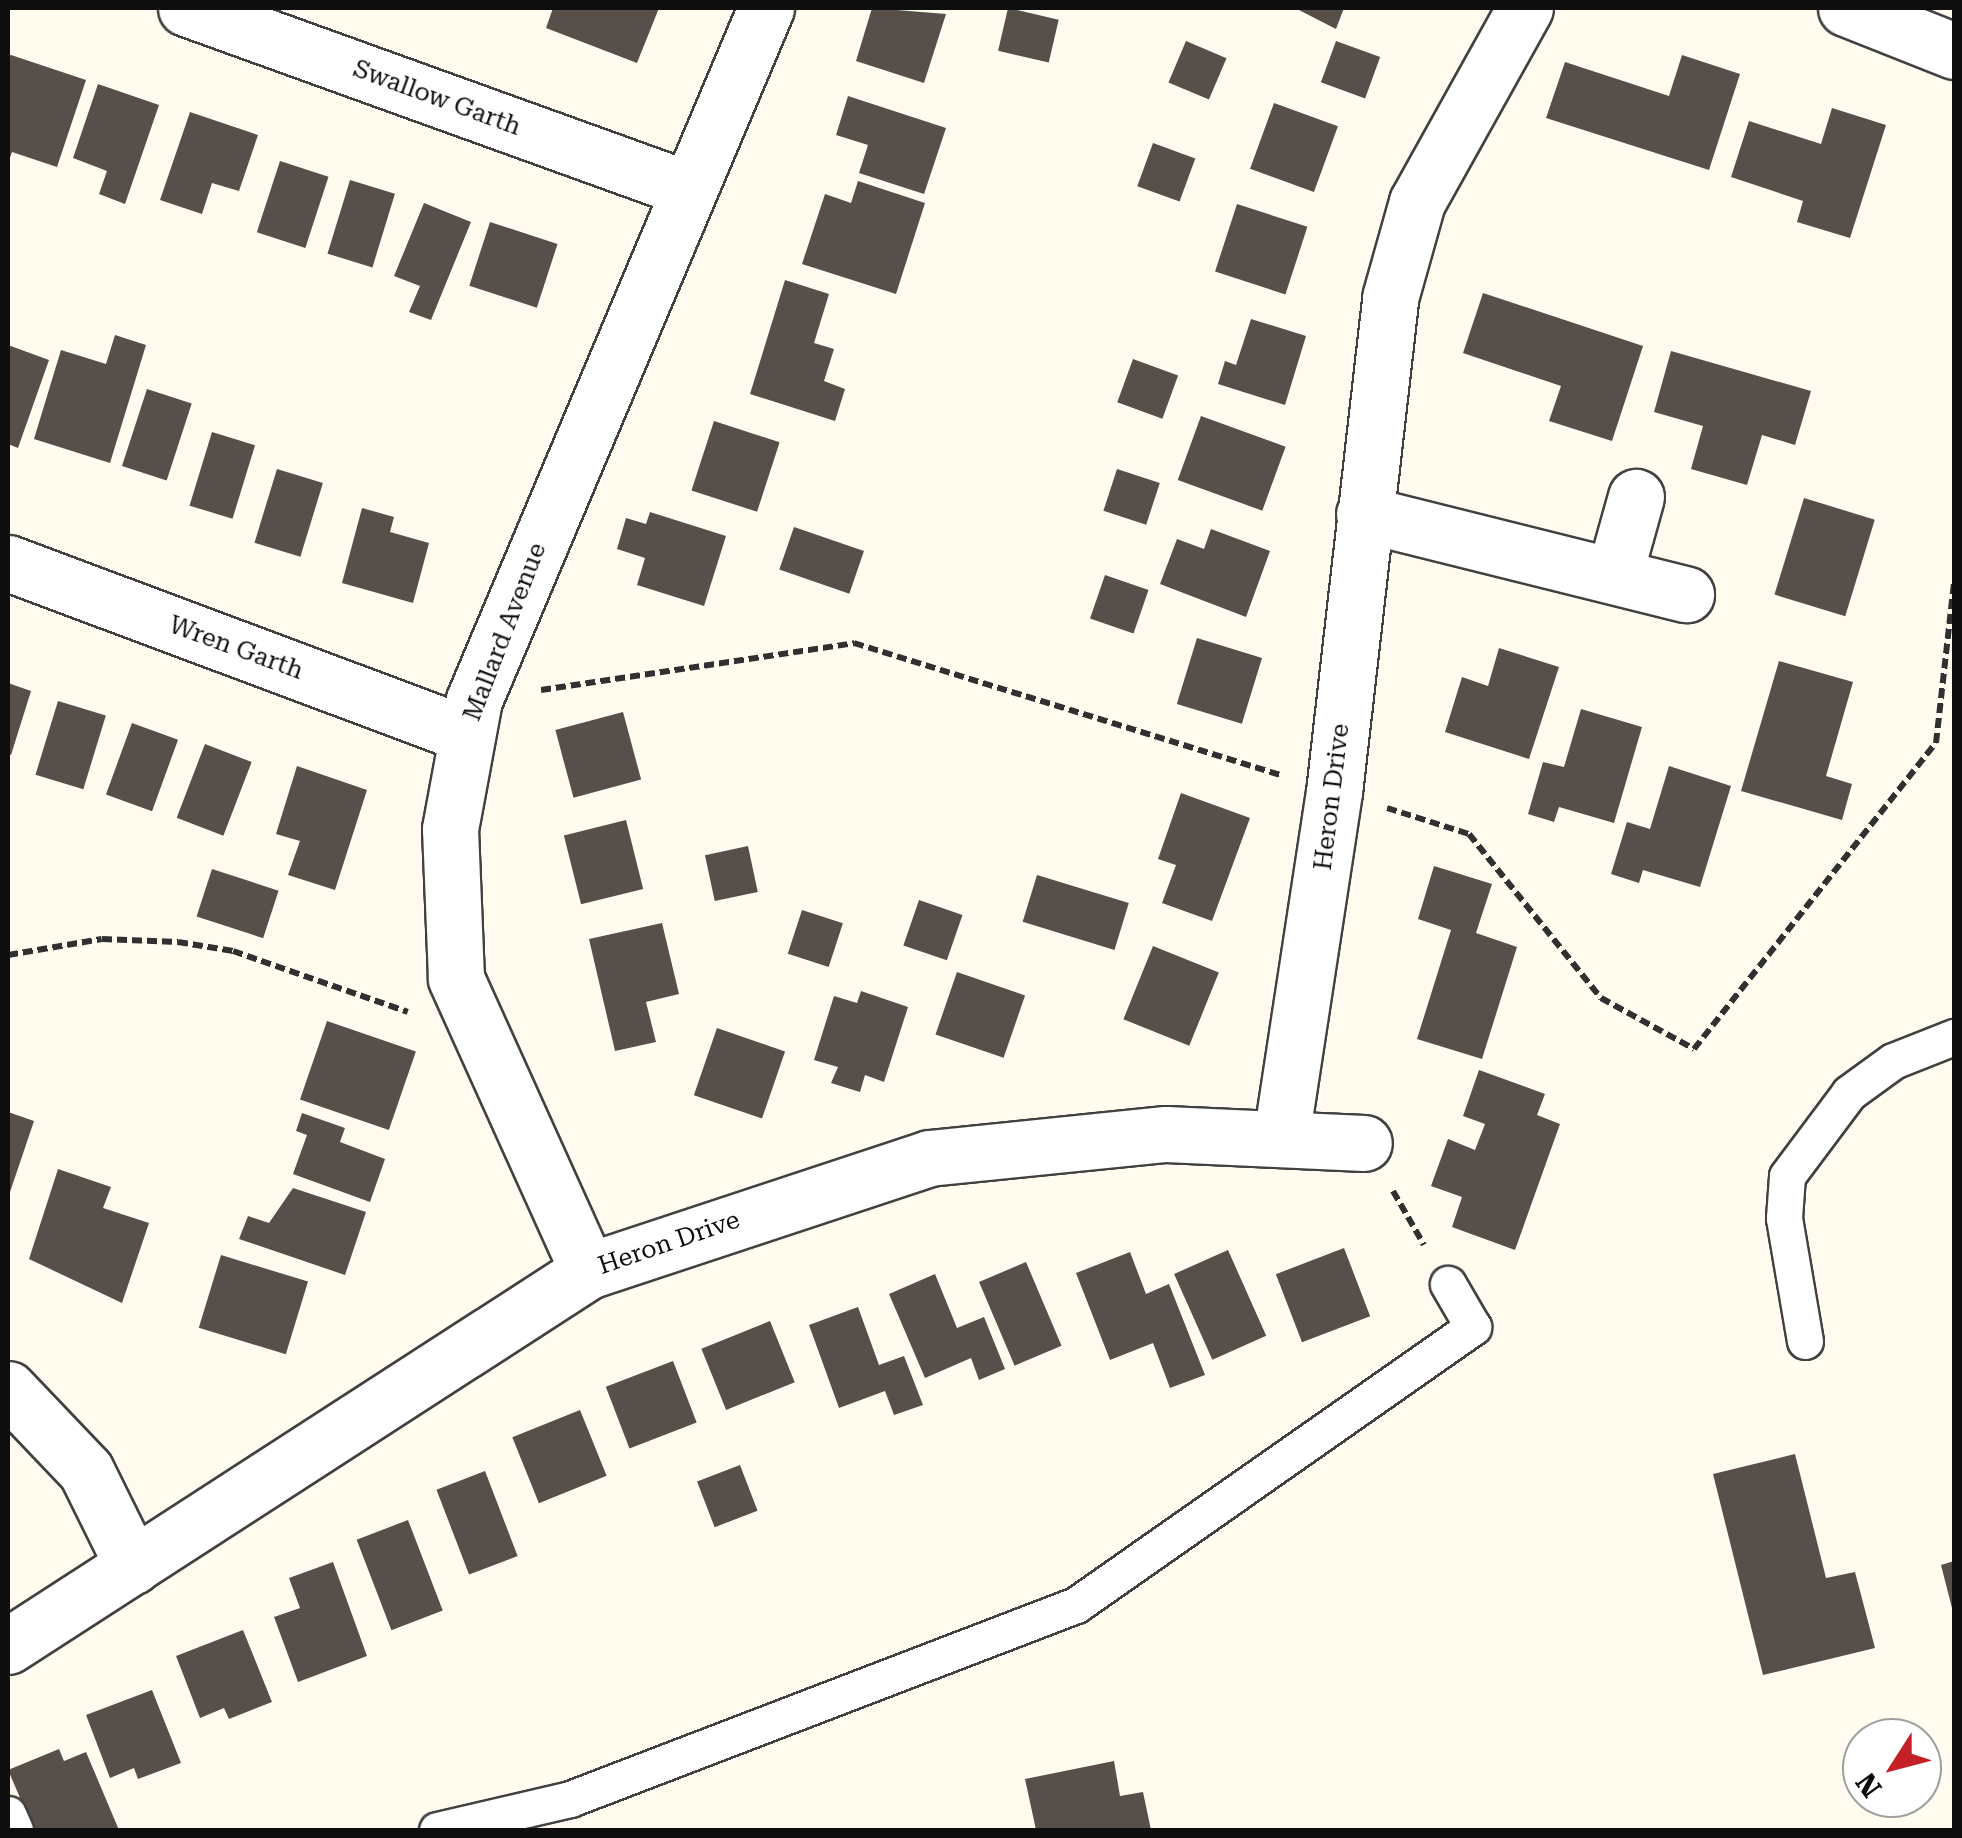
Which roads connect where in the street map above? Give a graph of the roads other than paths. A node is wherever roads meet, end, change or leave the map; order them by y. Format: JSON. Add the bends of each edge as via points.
{"nodes":[{"id":1,"x":186,"y":8,"type":"edge"},
{"id":2,"x":766,"y":8,"type":"edge"},
{"id":3,"x":1525,"y":8,"type":"edge"},
{"id":4,"x":1873,"y":13,"type":"edge"},
{"id":5,"x":1954,"y":51,"type":"edge"},
{"id":6,"x":688,"y":188,"type":"junction"},
{"id":7,"x":1636,"y":497,"type":"dead end"},
{"id":8,"x":1364,"y":514,"type":"junction"},
{"id":9,"x":8,"y":563,"type":"edge"},
{"id":10,"x":1615,"y":572,"type":"junction"},
{"id":11,"x":1686,"y":594,"type":"dead end"},
{"id":12,"x":466,"y":734,"type":"junction"},
{"id":13,"x":1954,"y":1038,"type":"edge"},
{"id":14,"x":1281,"y":1138,"type":"junction"},
{"id":15,"x":1364,"y":1143,"type":"road end"},
{"id":16,"x":588,"y":1271,"type":"junction"},
{"id":17,"x":1448,"y":1284,"type":"road end"},
{"id":18,"x":1805,"y":1341,"type":"dead end"},
{"id":19,"x":8,"y":1389,"type":"edge"},
{"id":20,"x":134,"y":1566,"type":"junction"},
{"id":21,"x":8,"y":1646,"type":"edge"},
{"id":22,"x":8,"y":1814,"type":"edge"},
{"id":23,"x":16,"y":1830,"type":"edge"},
{"id":24,"x":437,"y":1830,"type":"edge"}],
"edges":[{"from":1,"to":6,"type":"street","name":"Swallow Garth"},
{"from":2,"to":6,"type":"street","name":"Mallard Avenue"},
{"from":3,"to":8,"type":"street","name":"Heron Drive","via":[[1417,202],[1390,298]]},
{"from":4,"to":5,"type":"street"},
{"from":6,"to":12,"type":"street","name":"Mallard Avenue"},
{"from":7,"to":10,"type":"street"},
{"from":8,"to":10,"type":"street"},
{"from":8,"to":14,"type":"street","name":"Heron Drive","via":[[1334,792]]},
{"from":9,"to":12,"type":"street","name":"Wren Garth"},
{"from":10,"to":11,"type":"street"},
{"from":12,"to":16,"type":"street","name":"Mallard Avenue","via":[[447,911],[476,1035]]},
{"from":13,"to":18,"type":"lane","via":[[1893,1062],[1849,1093],[1787,1176],[1784,1218]]},
{"from":14,"to":15,"type":"street","name":"Heron Drive"},
{"from":14,"to":16,"type":"street","name":"Heron Drive","via":[[1166,1134],[929,1158]]},
{"from":16,"to":20,"type":"street","name":"Heron Drive"},
{"from":17,"to":24,"type":"lane","via":[[1472,1327],[1076,1605],[570,1799]]},
{"from":19,"to":20,"type":"street","via":[[86,1470]]},
{"from":20,"to":21,"type":"street","name":"Heron Drive"},
{"from":22,"to":23,"type":"lane"}]}
